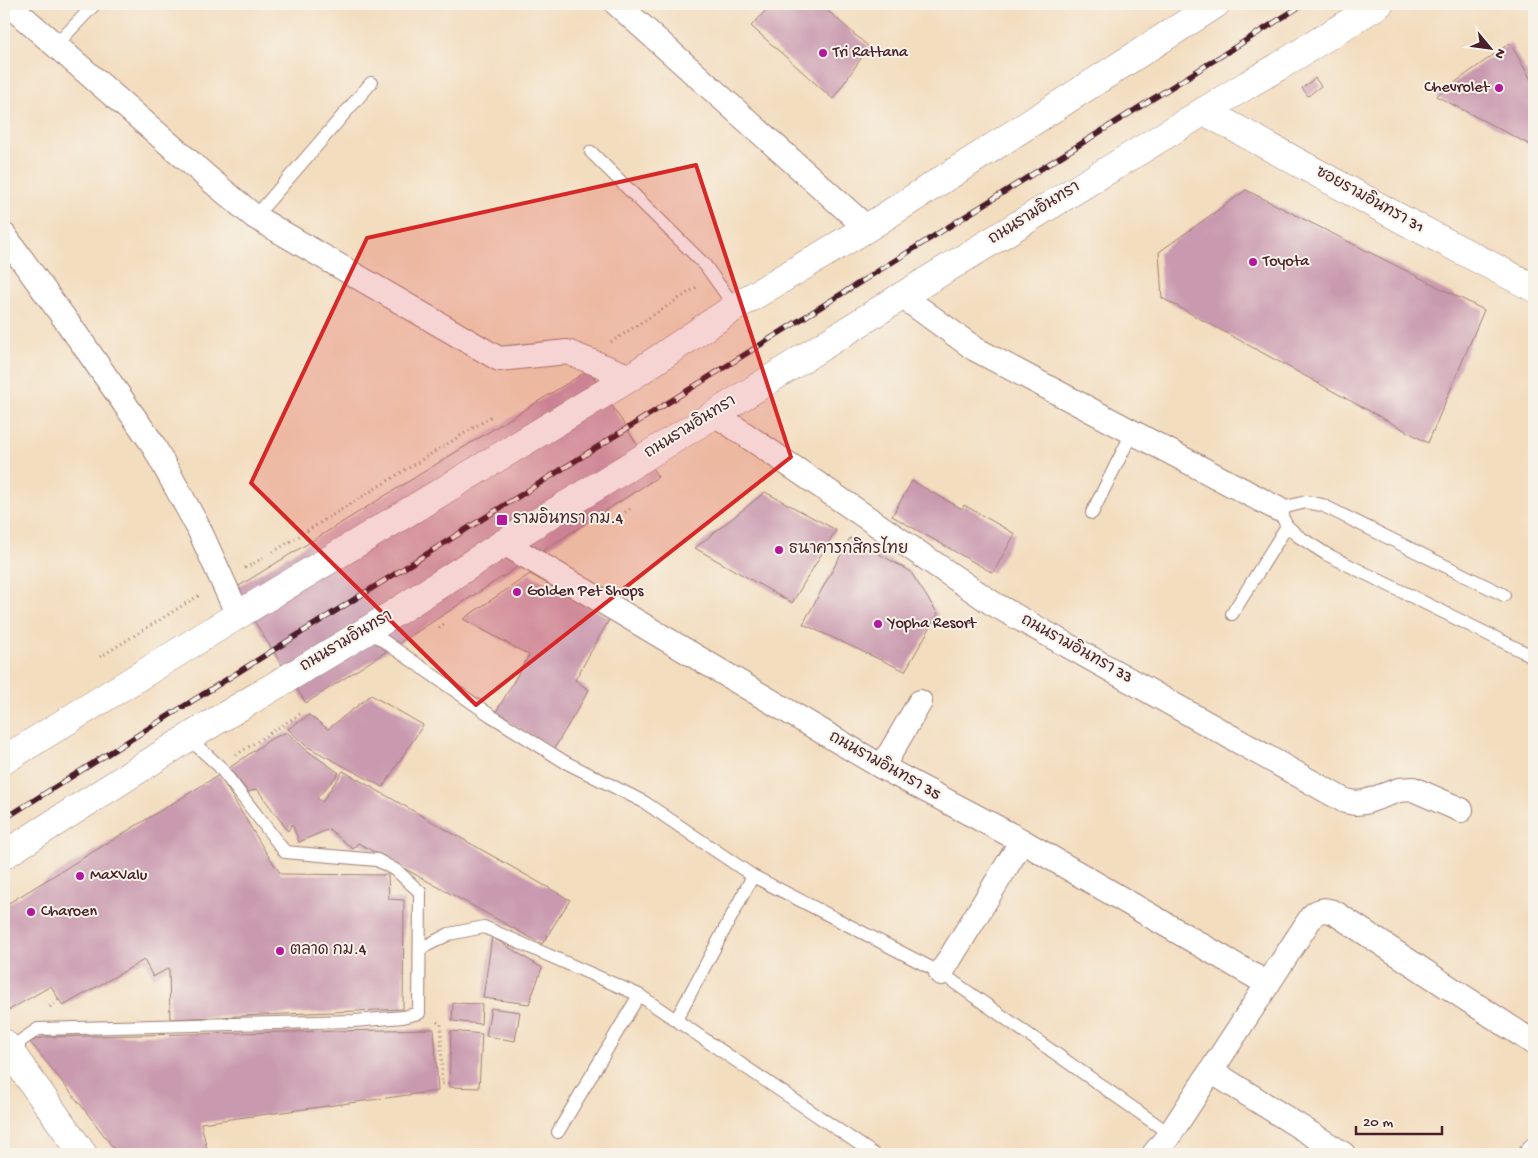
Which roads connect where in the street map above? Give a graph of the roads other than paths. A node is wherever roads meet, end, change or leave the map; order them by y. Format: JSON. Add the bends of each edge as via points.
{"nodes":[{"id":1,"x":8,"y":4,"type":"edge"},
{"id":2,"x":95,"y":4,"type":"edge"},
{"id":3,"x":617,"y":4,"type":"edge"},
{"id":4,"x":1216,"y":4,"type":"edge"},
{"id":5,"x":1379,"y":4,"type":"edge"},
{"id":6,"x":55,"y":46,"type":"junction"},
{"id":7,"x":371,"y":83,"type":"dead end"},
{"id":8,"x":1204,"y":111,"type":"junction"},
{"id":9,"x":591,"y":152,"type":"dead end"},
{"id":10,"x":256,"y":217,"type":"junction"},
{"id":11,"x":867,"y":228,"type":"junction"},
{"id":12,"x":4,"y":235,"type":"edge"},
{"id":13,"x":1534,"y":288,"type":"edge"},
{"id":14,"x":902,"y":296,"type":"junction"},
{"id":15,"x":735,"y":308,"type":"junction"},
{"id":16,"x":631,"y":377,"type":"junction"},
{"id":17,"x":715,"y":414,"type":"junction"},
{"id":18,"x":1133,"y":431,"type":"junction"},
{"id":19,"x":1092,"y":513,"type":"dead end"},
{"id":20,"x":1282,"y":517,"type":"junction"},
{"id":21,"x":504,"y":543,"type":"junction"},
{"id":22,"x":1504,"y":596,"type":"dead end"},
{"id":23,"x":1232,"y":614,"type":"dead end"},
{"id":24,"x":238,"y":615,"type":"junction"},
{"id":25,"x":368,"y":630,"type":"junction"},
{"id":26,"x":1534,"y":657,"type":"edge"},
{"id":27,"x":920,"y":702,"type":"dead end"},
{"id":28,"x":191,"y":736,"type":"junction"},
{"id":29,"x":4,"y":760,"type":"edge"},
{"id":30,"x":882,"y":767,"type":"junction"},
{"id":31,"x":1461,"y":810,"type":"dead end"},
{"id":32,"x":1022,"y":842,"type":"junction"},
{"id":33,"x":4,"y":855,"type":"edge"},
{"id":34,"x":753,"y":876,"type":"junction"},
{"id":35,"x":420,"y":949,"type":"junction"},
{"id":36,"x":941,"y":973,"type":"junction"},
{"id":37,"x":1268,"y":984,"type":"junction"},
{"id":38,"x":639,"y":994,"type":"junction"},
{"id":39,"x":676,"y":1020,"type":"junction"},
{"id":40,"x":4,"y":1043,"type":"edge"},
{"id":41,"x":1534,"y":1043,"type":"edge"},
{"id":42,"x":20,"y":1065,"type":"junction"},
{"id":43,"x":1211,"y":1072,"type":"junction"},
{"id":44,"x":558,"y":1132,"type":"dead end"},
{"id":45,"x":1170,"y":1134,"type":"junction"},
{"id":46,"x":1534,"y":1150,"type":"edge"},
{"id":47,"x":83,"y":1154,"type":"edge"},
{"id":48,"x":874,"y":1154,"type":"edge"},
{"id":49,"x":1154,"y":1154,"type":"edge"},
{"id":50,"x":1343,"y":1154,"type":"edge"},
{"id":51,"x":1531,"y":1154,"type":"edge"}],
"edges":[{"from":1,"to":6,"type":"street"},
{"from":2,"to":6,"type":"lane"},
{"from":3,"to":11,"type":"street"},
{"from":4,"to":11,"type":"main road"},
{"from":5,"to":8,"type":"main road","name":"ถนนรามอินทรา"},
{"from":6,"to":10,"type":"street"},
{"from":7,"to":10,"type":"lane"},
{"from":8,"to":13,"type":"main road","name":"ซอยรามอินทรา 31"},
{"from":8,"to":14,"type":"main road","name":"ถนนรามอินทรา"},
{"from":9,"to":15,"type":"lane","via":[[714,276]]},
{"from":10,"to":16,"type":"street","via":[[499,358],[567,352]]},
{"from":11,"to":15,"type":"main road"},
{"from":12,"to":24,"type":"street","via":[[152,443],[198,527]]},
{"from":14,"to":17,"type":"main road","name":"ถนนรามอินทรา"},
{"from":14,"to":18,"type":"street","via":[[975,349]]},
{"from":15,"to":16,"type":"main road"},
{"from":16,"to":24,"type":"main road"},
{"from":17,"to":21,"type":"main road","name":"ถนนรามอินทรา"},
{"from":17,"to":31,"type":"street","name":"ถนนรามอินทรา 33","via":[[992,603],[1345,801],[1365,802],[1398,790],[1413,789]]},
{"from":18,"to":19,"type":"lane"},
{"from":18,"to":20,"type":"street"},
{"from":20,"to":22,"type":"lane","via":[[1306,502],[1322,506]]},
{"from":20,"to":23,"type":"lane"},
{"from":20,"to":26,"type":"lane","via":[[1298,536],[1326,554]]},
{"from":21,"to":25,"type":"main road","name":"ถนนรามอินทรา"},
{"from":21,"to":30,"type":"street","name":"ถนนรามอินทรา 35"},
{"from":24,"to":29,"type":"main road"},
{"from":25,"to":28,"type":"main road","name":"ถนนรามอินทรา"},
{"from":25,"to":34,"type":"lane","via":[[490,715],[565,762],[644,802]]},
{"from":27,"to":30,"type":"street"},
{"from":28,"to":33,"type":"main road","name":"ถนนรามอินทรา"},
{"from":28,"to":35,"type":"lane","via":[[219,766],[285,852],[377,860],[397,871],[420,892]]},
{"from":30,"to":32,"type":"street","name":"ถนนรามอินทรา 35"},
{"from":32,"to":36,"type":"street"},
{"from":32,"to":37,"type":"street","name":"ถนนรามอินทรา 35"},
{"from":34,"to":36,"type":"lane"},
{"from":34,"to":39,"type":"lane"},
{"from":35,"to":38,"type":"lane","via":[[449,934],[484,927]]},
{"from":35,"to":42,"type":"lane","via":[[419,1013],[354,1021],[38,1029],[18,1042]]},
{"from":36,"to":45,"type":"lane"},
{"from":37,"to":41,"type":"street","via":[[1312,916],[1320,910],[1328,910]]},
{"from":37,"to":43,"type":"street"},
{"from":38,"to":39,"type":"lane"},
{"from":38,"to":44,"type":"lane"},
{"from":39,"to":48,"type":"lane"},
{"from":40,"to":42,"type":"main road"},
{"from":42,"to":47,"type":"main road"},
{"from":43,"to":45,"type":"street"},
{"from":43,"to":50,"type":"street"},
{"from":45,"to":49,"type":"street"},
{"from":46,"to":51,"type":"street"}]}
